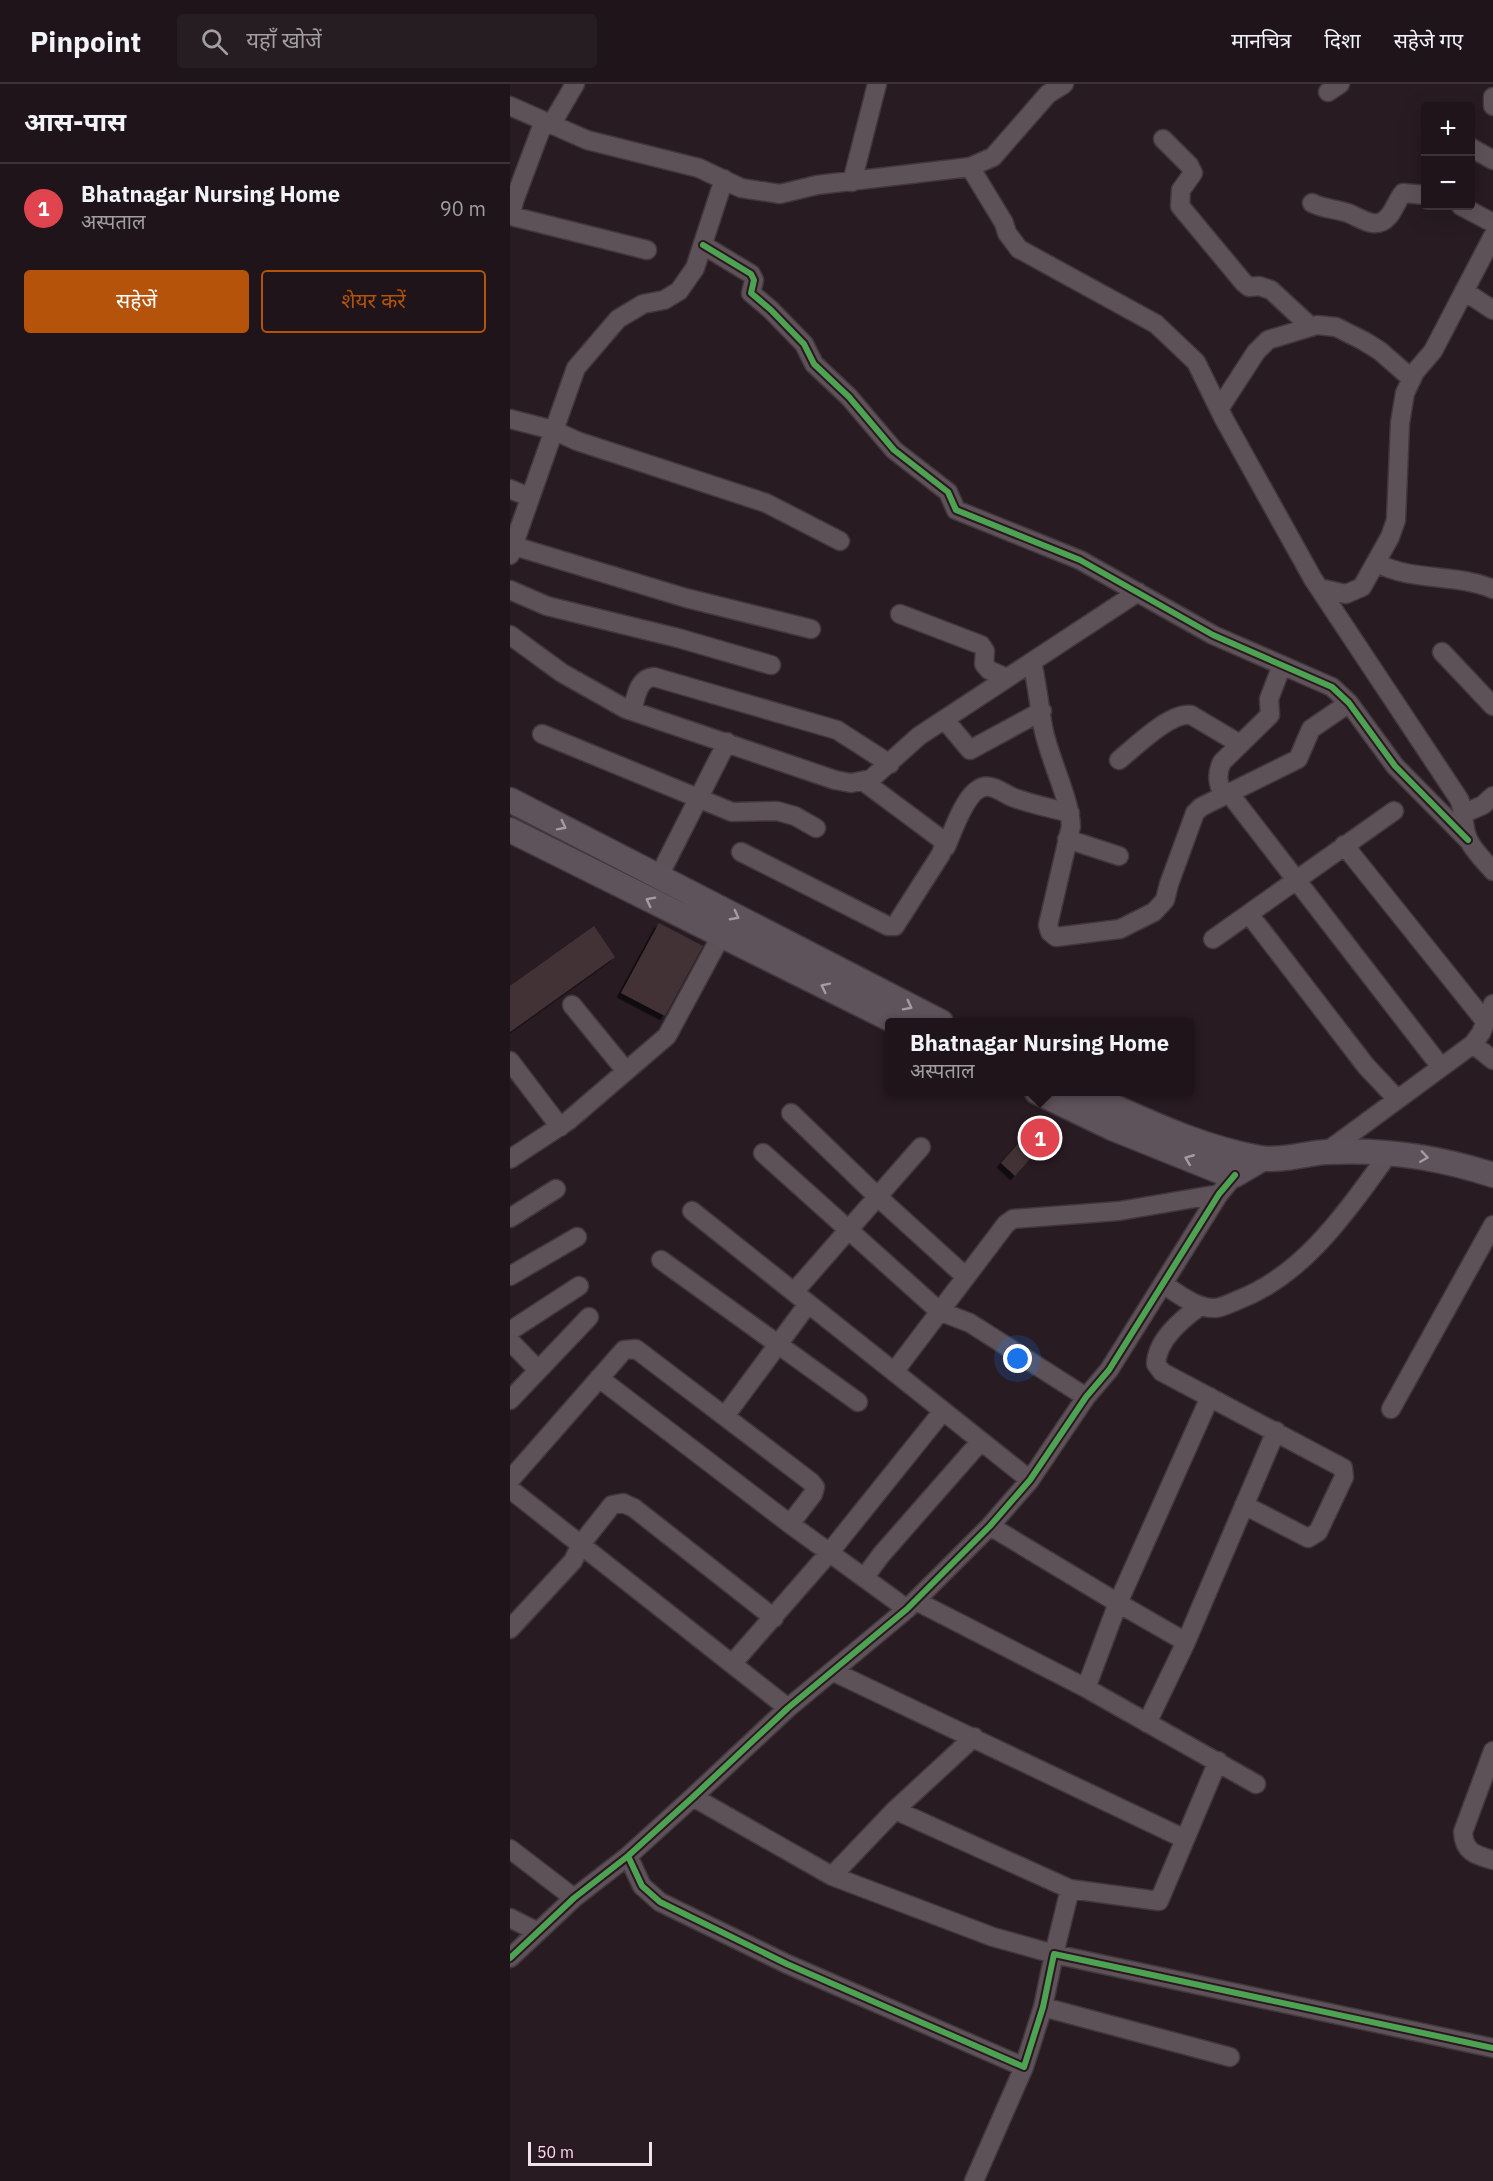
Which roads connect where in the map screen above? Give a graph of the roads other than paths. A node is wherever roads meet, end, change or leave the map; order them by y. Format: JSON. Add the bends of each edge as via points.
{"nodes":[{"id":1,"x":575,"y":84,"type":"edge"},
{"id":2,"x":877,"y":84,"type":"edge"},
{"id":3,"x":1064,"y":84,"type":"edge"},
{"id":4,"x":1493,"y":97,"type":"edge"},
{"id":5,"x":510,"y":106,"type":"edge"},
{"id":6,"x":1493,"y":106,"type":"edge"},
{"id":7,"x":548,"y":123,"type":"junction"},
{"id":8,"x":1163,"y":139,"type":"dead end"},
{"id":9,"x":1475,"y":150,"type":"edge"},
{"id":10,"x":1493,"y":160,"type":"edge"},
{"id":11,"x":970,"y":167,"type":"junction"},
{"id":12,"x":724,"y":179,"type":"junction"},
{"id":13,"x":852,"y":182,"type":"junction"},
{"id":14,"x":1421,"y":195,"type":"edge"},
{"id":15,"x":1312,"y":203,"type":"dead end"},
{"id":16,"x":1468,"y":210,"type":"edge"},
{"id":17,"x":1493,"y":224,"type":"edge"},
{"id":18,"x":1493,"y":236,"type":"edge"},
{"id":19,"x":703,"y":244,"type":"junction"},
{"id":20,"x":647,"y":250,"type":"dead end"},
{"id":21,"x":1464,"y":291,"type":"junction"},
{"id":22,"x":1493,"y":310,"type":"edge"},
{"id":23,"x":1311,"y":327,"type":"junction"},
{"id":24,"x":1412,"y":379,"type":"junction"},
{"id":25,"x":1219,"y":409,"type":"junction"},
{"id":26,"x":510,"y":419,"type":"edge"},
{"id":27,"x":553,"y":430,"type":"junction"},
{"id":28,"x":510,"y":489,"type":"edge"},
{"id":29,"x":529,"y":497,"type":"junction"},
{"id":30,"x":840,"y":541,"type":"dead end"},
{"id":31,"x":512,"y":551,"type":"edge"},
{"id":32,"x":1377,"y":563,"type":"junction"},
{"id":33,"x":1319,"y":588,"type":"junction"},
{"id":34,"x":1493,"y":589,"type":"edge"},
{"id":35,"x":510,"y":590,"type":"edge"},
{"id":36,"x":1138,"y":592,"type":"junction"},
{"id":37,"x":900,"y":614,"type":"dead end"},
{"id":38,"x":811,"y":628,"type":"dead end"},
{"id":39,"x":510,"y":635,"type":"edge"},
{"id":40,"x":1442,"y":652,"type":"dead end"},
{"id":41,"x":1032,"y":662,"type":"junction"},
{"id":42,"x":1282,"y":665,"type":"junction"},
{"id":43,"x":771,"y":666,"type":"dead end"},
{"id":44,"x":1007,"y":678,"type":"junction"},
{"id":45,"x":1349,"y":703,"type":"junction"},
{"id":46,"x":1493,"y":706,"type":"edge"},
{"id":47,"x":632,"y":711,"type":"junction"},
{"id":48,"x":1042,"y":711,"type":"junction"},
{"id":49,"x":945,"y":720,"type":"junction"},
{"id":50,"x":542,"y":734,"type":"dead end"},
{"id":51,"x":727,"y":742,"type":"junction"},
{"id":52,"x":1240,"y":744,"type":"junction"},
{"id":53,"x":1119,"y":760,"type":"dead end"},
{"id":54,"x":890,"y":764,"type":"junction"},
{"id":55,"x":862,"y":781,"type":"junction"},
{"id":56,"x":1226,"y":794,"type":"junction"},
{"id":57,"x":1493,"y":796,"type":"edge"},
{"id":58,"x":699,"y":798,"type":"junction"},
{"id":59,"x":510,"y":800,"type":"edge"},
{"id":60,"x":1394,"y":811,"type":"dead end"},
{"id":61,"x":1070,"y":813,"type":"junction"},
{"id":62,"x":1465,"y":813,"type":"junction"},
{"id":63,"x":816,"y":828,"type":"dead end"},
{"id":64,"x":510,"y":830,"type":"edge"},
{"id":65,"x":1067,"y":839,"type":"junction"},
{"id":66,"x":1468,"y":840,"type":"junction"},
{"id":67,"x":1344,"y":845,"type":"junction"},
{"id":68,"x":946,"y":847,"type":"junction"},
{"id":69,"x":741,"y":852,"type":"dead end"},
{"id":70,"x":1119,"y":856,"type":"dead end"},
{"id":71,"x":1493,"y":871,"type":"edge"},
{"id":72,"x":659,"y":876,"type":"junction"},
{"id":73,"x":1297,"y":881,"type":"junction"},
{"id":74,"x":1249,"y":914,"type":"junction"},
{"id":75,"x":721,"y":936,"type":"junction"},
{"id":76,"x":1213,"y":939,"type":"dead end"},
{"id":77,"x":1493,"y":1004,"type":"edge"},
{"id":78,"x":572,"y":1005,"type":"dead end"},
{"id":79,"x":887,"y":1018,"type":"edge"},
{"id":80,"x":930,"y":1018,"type":"edge"},
{"id":81,"x":1485,"y":1022,"type":"junction"},
{"id":82,"x":1473,"y":1044,"type":"junction"},
{"id":83,"x":1493,"y":1060,"type":"edge"},
{"id":84,"x":510,"y":1061,"type":"edge"},
{"id":85,"x":1441,"y":1067,"type":"junction"},
{"id":86,"x":626,"y":1071,"type":"junction"},
{"id":87,"x":1045,"y":1096,"type":"edge"},
{"id":88,"x":1090,"y":1096,"type":"edge"},
{"id":89,"x":1397,"y":1099,"type":"junction"},
{"id":90,"x":791,"y":1113,"type":"dead end"},
{"id":91,"x":560,"y":1127,"type":"junction"},
{"id":92,"x":921,"y":1147,"type":"dead end"},
{"id":93,"x":1326,"y":1152,"type":"junction"},
{"id":94,"x":1390,"y":1152,"type":"junction"},
{"id":95,"x":763,"y":1154,"type":"dead end"},
{"id":96,"x":510,"y":1159,"type":"edge"},
{"id":97,"x":1262,"y":1159,"type":"junction"},
{"id":98,"x":1235,"y":1175,"type":"junction"},
{"id":99,"x":1493,"y":1175,"type":"edge"},
{"id":100,"x":556,"y":1189,"type":"dead end"},
{"id":101,"x":1219,"y":1194,"type":"junction"},
{"id":102,"x":878,"y":1197,"type":"junction"},
{"id":103,"x":692,"y":1211,"type":"dead end"},
{"id":104,"x":510,"y":1218,"type":"edge"},
{"id":105,"x":1493,"y":1225,"type":"edge"},
{"id":106,"x":849,"y":1230,"type":"junction"},
{"id":107,"x":577,"y":1237,"type":"dead end"},
{"id":108,"x":661,"y":1260,"type":"dead end"},
{"id":109,"x":510,"y":1275,"type":"edge"},
{"id":110,"x":966,"y":1277,"type":"junction"},
{"id":111,"x":1163,"y":1284,"type":"junction"},
{"id":112,"x":579,"y":1286,"type":"dead end"},
{"id":113,"x":801,"y":1298,"type":"junction"},
{"id":114,"x":1200,"y":1306,"type":"junction"},
{"id":115,"x":939,"y":1311,"type":"junction"},
{"id":116,"x":589,"y":1317,"type":"dead end"},
{"id":117,"x":510,"y":1331,"type":"edge"},
{"id":118,"x":510,"y":1341,"type":"edge"},
{"id":119,"x":777,"y":1344,"type":"junction"},
{"id":120,"x":538,"y":1370,"type":"junction"},
{"id":121,"x":894,"y":1372,"type":"junction"},
{"id":122,"x":599,"y":1378,"type":"junction"},
{"id":123,"x":1086,"y":1397,"type":"junction"},
{"id":124,"x":1210,"y":1397,"type":"junction"},
{"id":125,"x":510,"y":1400,"type":"edge"},
{"id":126,"x":858,"y":1402,"type":"dead end"},
{"id":127,"x":1391,"y":1409,"type":"dead end"},
{"id":128,"x":943,"y":1411,"type":"junction"},
{"id":129,"x":725,"y":1416,"type":"junction"},
{"id":130,"x":1276,"y":1431,"type":"junction"},
{"id":131,"x":981,"y":1441,"type":"junction"},
{"id":132,"x":1030,"y":1480,"type":"junction"},
{"id":133,"x":512,"y":1491,"type":"edge"},
{"id":134,"x":1244,"y":1505,"type":"junction"},
{"id":135,"x":790,"y":1524,"type":"junction"},
{"id":136,"x":990,"y":1526,"type":"junction"},
{"id":137,"x":581,"y":1544,"type":"junction"},
{"id":138,"x":829,"y":1553,"type":"junction"},
{"id":139,"x":864,"y":1578,"type":"junction"},
{"id":140,"x":1118,"y":1603,"type":"junction"},
{"id":141,"x":911,"y":1605,"type":"junction"},
{"id":142,"x":774,"y":1618,"type":"junction"},
{"id":143,"x":510,"y":1629,"type":"edge"},
{"id":144,"x":1186,"y":1642,"type":"junction"},
{"id":145,"x":732,"y":1664,"type":"junction"},
{"id":146,"x":834,"y":1672,"type":"junction"},
{"id":147,"x":1086,"y":1688,"type":"junction"},
{"id":148,"x":788,"y":1708,"type":"junction"},
{"id":149,"x":1147,"y":1723,"type":"junction"},
{"id":150,"x":974,"y":1737,"type":"junction"},
{"id":151,"x":1493,"y":1751,"type":"edge"},
{"id":152,"x":1218,"y":1761,"type":"junction"},
{"id":153,"x":1256,"y":1784,"type":"dead end"},
{"id":154,"x":693,"y":1797,"type":"junction"},
{"id":155,"x":895,"y":1810,"type":"junction"},
{"id":156,"x":1185,"y":1839,"type":"junction"},
{"id":157,"x":510,"y":1850,"type":"edge"},
{"id":158,"x":628,"y":1856,"type":"junction"},
{"id":159,"x":1493,"y":1860,"type":"edge"},
{"id":160,"x":832,"y":1876,"type":"junction"},
{"id":161,"x":1070,"y":1889,"type":"junction"},
{"id":162,"x":574,"y":1898,"type":"junction"},
{"id":163,"x":510,"y":1918,"type":"edge"},
{"id":164,"x":538,"y":1932,"type":"junction"},
{"id":165,"x":1054,"y":1954,"type":"junction"},
{"id":166,"x":510,"y":1958,"type":"edge"},
{"id":167,"x":1043,"y":2007,"type":"junction"},
{"id":168,"x":1493,"y":2048,"type":"edge"},
{"id":169,"x":1230,"y":2057,"type":"dead end"},
{"id":170,"x":1024,"y":2067,"type":"junction"},
{"id":171,"x":974,"y":2181,"type":"edge"}],
"edges":[{"from":1,"to":7,"type":"street"},
{"from":2,"to":13,"type":"street"},
{"from":3,"to":11,"type":"street","via":[[1048,94],[993,157]]},
{"from":4,"to":6,"type":"street"},
{"from":5,"to":7,"type":"street"},
{"from":7,"to":12,"type":"street","via":[[587,140],[699,168]]},
{"from":7,"to":20,"type":"street","via":[[514,201],[515,217]]},
{"from":8,"to":23,"type":"street","via":[[1193,173],[1180,190],[1180,206],[1244,283],[1271,290]]},
{"from":9,"to":10,"type":"street"},
{"from":11,"to":13,"type":"street"},
{"from":11,"to":25,"type":"street","via":[[1019,249],[1156,324],[1196,362]]},
{"from":12,"to":13,"type":"street","via":[[741,188],[780,194]]},
{"from":12,"to":19,"type":"street"},
{"from":14,"to":15,"type":"street","via":[[1403,193],[1388,218],[1378,223]]},
{"from":16,"to":17,"type":"street"},
{"from":18,"to":21,"type":"street"},
{"from":19,"to":27,"type":"street","via":[[695,268],[679,291],[627,312],[576,368]]},
{"from":19,"to":36,"type":"street","via":[[754,277],[751,293],[804,344],[814,364],[888,443],[948,492],[957,510],[1080,560]]},
{"from":21,"to":22,"type":"street"},
{"from":21,"to":24,"type":"street","via":[[1433,351]]},
{"from":23,"to":24,"type":"street","via":[[1336,327],[1364,340]]},
{"from":23,"to":25,"type":"street","via":[[1268,340]]},
{"from":24,"to":32,"type":"street","via":[[1405,393],[1400,423],[1396,520]]},
{"from":25,"to":33,"type":"street"},
{"from":26,"to":27,"type":"street"},
{"from":27,"to":29,"type":"street"},
{"from":27,"to":30,"type":"street","via":[[766,503]]},
{"from":28,"to":29,"type":"street"},
{"from":29,"to":31,"type":"street"},
{"from":31,"to":38,"type":"street"},
{"from":32,"to":33,"type":"street","via":[[1362,587],[1353,593]]},
{"from":32,"to":34,"type":"street","via":[[1395,572],[1465,580]]},
{"from":33,"to":62,"type":"street"},
{"from":35,"to":43,"type":"street","via":[[546,606],[678,638]]},
{"from":36,"to":41,"type":"street"},
{"from":36,"to":42,"type":"street","via":[[1213,635]]},
{"from":37,"to":44,"type":"street","via":[[981,645],[985,651],[984,664]]},
{"from":39,"to":47,"type":"street","via":[[562,673]]},
{"from":40,"to":46,"type":"street"},
{"from":41,"to":44,"type":"street"},
{"from":41,"to":48,"type":"street"},
{"from":42,"to":45,"type":"street","via":[[1332,687]]},
{"from":42,"to":52,"type":"street","via":[[1269,699],[1270,715]]},
{"from":44,"to":49,"type":"street"},
{"from":45,"to":56,"type":"street","via":[[1311,729],[1298,759]]},
{"from":45,"to":66,"type":"street","via":[[1395,766]]},
{"from":47,"to":51,"type":"street"},
{"from":47,"to":54,"type":"street","via":[[642,682],[654,677],[837,730]]},
{"from":48,"to":49,"type":"street","via":[[970,750]]},
{"from":48,"to":61,"type":"street","via":[[1043,727]]},
{"from":49,"to":54,"type":"street","via":[[920,736]]},
{"from":50,"to":58,"type":"street"},
{"from":51,"to":55,"type":"street","via":[[835,780]]},
{"from":51,"to":58,"type":"street"},
{"from":52,"to":53,"type":"street","via":[[1184,714]]},
{"from":52,"to":56,"type":"street","via":[[1218,768],[1217,778]]},
{"from":54,"to":55,"type":"street"},
{"from":55,"to":68,"type":"street","via":[[941,838]]},
{"from":56,"to":65,"type":"street","via":[[1195,813],[1166,900],[1138,922],[1120,929],[1065,938],[1050,932],[1048,925]]},
{"from":56,"to":73,"type":"street"},
{"from":57,"to":62,"type":"street"},
{"from":58,"to":63,"type":"street","via":[[741,813],[777,811]]},
{"from":58,"to":72,"type":"street"},
{"from":59,"to":72,"type":"main road","one_way":true},
{"from":60,"to":67,"type":"street"},
{"from":61,"to":65,"type":"street"},
{"from":61,"to":68,"type":"street","via":[[989,786],[970,797]]},
{"from":62,"to":66,"type":"street"},
{"from":75,"to":64,"type":"main road","one_way":true},
{"from":65,"to":70,"type":"street"},
{"from":66,"to":71,"type":"street"},
{"from":67,"to":73,"type":"street"},
{"from":67,"to":81,"type":"street"},
{"from":68,"to":69,"type":"street","via":[[895,926],[888,926]]},
{"from":72,"to":80,"type":"main road","one_way":true},
{"from":73,"to":74,"type":"street"},
{"from":73,"to":85,"type":"street"},
{"from":74,"to":76,"type":"street"},
{"from":74,"to":89,"type":"street"},
{"from":79,"to":75,"type":"main road","one_way":true},
{"from":75,"to":86,"type":"street","via":[[667,1036]]},
{"from":77,"to":81,"type":"street"},
{"from":78,"to":86,"type":"street"},
{"from":81,"to":82,"type":"street"},
{"from":82,"to":83,"type":"street"},
{"from":82,"to":85,"type":"street"},
{"from":84,"to":91,"type":"street"},
{"from":85,"to":89,"type":"street"},
{"from":86,"to":91,"type":"street"},
{"from":98,"to":87,"type":"main road","one_way":true,"via":[[1112,1128]]},
{"from":88,"to":97,"type":"main road","via":[[1205,1143]]},
{"from":89,"to":93,"type":"street"},
{"from":90,"to":102,"type":"street"},
{"from":91,"to":96,"type":"street"},
{"from":92,"to":102,"type":"street"},
{"from":93,"to":94,"type":"main road"},
{"from":93,"to":97,"type":"main road"},
{"from":94,"to":99,"type":"main road","one_way":true,"via":[[1450,1160]]},
{"from":94,"to":114,"type":"street","via":[[1309,1254],[1262,1291],[1218,1308]]},
{"from":95,"to":106,"type":"street"},
{"from":97,"to":98,"type":"main road"},
{"from":98,"to":101,"type":"street"},
{"from":100,"to":104,"type":"street"},
{"from":101,"to":110,"type":"street","via":[[1119,1211],[1013,1219]]},
{"from":101,"to":111,"type":"street"},
{"from":102,"to":106,"type":"street"},
{"from":102,"to":110,"type":"street"},
{"from":103,"to":113,"type":"street"},
{"from":105,"to":127,"type":"street"},
{"from":106,"to":113,"type":"street"},
{"from":106,"to":115,"type":"street"},
{"from":107,"to":109,"type":"street"},
{"from":108,"to":119,"type":"street"},
{"from":110,"to":115,"type":"street"},
{"from":111,"to":114,"type":"street"},
{"from":111,"to":123,"type":"street","via":[[1109,1370]]},
{"from":112,"to":117,"type":"street"},
{"from":113,"to":119,"type":"street"},
{"from":113,"to":121,"type":"street"},
{"from":114,"to":124,"type":"street","via":[[1182,1319],[1164,1342],[1156,1354],[1156,1364],[1162,1372]]},
{"from":115,"to":121,"type":"street"},
{"from":115,"to":123,"type":"street","via":[[970,1323]]},
{"from":116,"to":120,"type":"street"},
{"from":118,"to":120,"type":"street"},
{"from":119,"to":126,"type":"street"},
{"from":119,"to":129,"type":"street"},
{"from":120,"to":125,"type":"street"},
{"from":121,"to":128,"type":"street"},
{"from":122,"to":129,"type":"street","via":[[624,1350],[636,1348]]},
{"from":122,"to":133,"type":"street"},
{"from":122,"to":135,"type":"street"},
{"from":123,"to":132,"type":"street"},
{"from":124,"to":130,"type":"street"},
{"from":124,"to":140,"type":"street"},
{"from":128,"to":131,"type":"street"},
{"from":128,"to":138,"type":"street"},
{"from":129,"to":135,"type":"street","via":[[815,1487]]},
{"from":130,"to":134,"type":"street"},
{"from":130,"to":134,"type":"street","via":[[1335,1462],[1343,1468],[1344,1477],[1317,1532],[1308,1538]]},
{"from":131,"to":132,"type":"street"},
{"from":131,"to":139,"type":"street"},
{"from":132,"to":136,"type":"street"},
{"from":133,"to":137,"type":"street"},
{"from":134,"to":144,"type":"street"},
{"from":135,"to":138,"type":"street"},
{"from":136,"to":140,"type":"street"},
{"from":136,"to":141,"type":"street"},
{"from":137,"to":142,"type":"street","via":[[612,1505],[623,1503]]},
{"from":137,"to":143,"type":"street","via":[[565,1571]]},
{"from":137,"to":145,"type":"street"},
{"from":138,"to":139,"type":"street"},
{"from":138,"to":142,"type":"street"},
{"from":139,"to":141,"type":"street"},
{"from":140,"to":144,"type":"street"},
{"from":140,"to":147,"type":"street"},
{"from":141,"to":146,"type":"street"},
{"from":141,"to":147,"type":"street"},
{"from":142,"to":145,"type":"street"},
{"from":144,"to":149,"type":"street"},
{"from":145,"to":148,"type":"street"},
{"from":146,"to":148,"type":"street"},
{"from":146,"to":150,"type":"street"},
{"from":147,"to":149,"type":"street"},
{"from":148,"to":154,"type":"street"},
{"from":149,"to":152,"type":"street"},
{"from":150,"to":155,"type":"street"},
{"from":150,"to":156,"type":"street"},
{"from":151,"to":159,"type":"street","via":[[1463,1832],[1464,1845],[1473,1855]]},
{"from":152,"to":153,"type":"street"},
{"from":152,"to":156,"type":"street"},
{"from":154,"to":158,"type":"street"},
{"from":154,"to":160,"type":"street"},
{"from":155,"to":160,"type":"street"},
{"from":155,"to":161,"type":"street"},
{"from":156,"to":161,"type":"street","via":[[1159,1901]]},
{"from":157,"to":162,"type":"street"},
{"from":158,"to":162,"type":"street"},
{"from":158,"to":170,"type":"street","via":[[642,1886],[660,1902],[787,1964]]},
{"from":160,"to":165,"type":"street","via":[[993,1937]]},
{"from":161,"to":165,"type":"street"},
{"from":162,"to":164,"type":"street"},
{"from":163,"to":164,"type":"street"},
{"from":164,"to":166,"type":"street"},
{"from":165,"to":167,"type":"street"},
{"from":165,"to":168,"type":"street"},
{"from":167,"to":169,"type":"street"},
{"from":167,"to":170,"type":"street"},
{"from":170,"to":171,"type":"street"}]}
